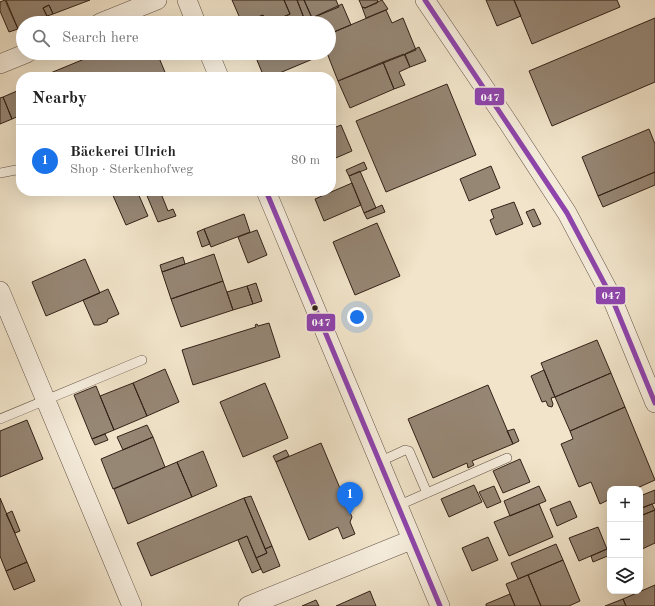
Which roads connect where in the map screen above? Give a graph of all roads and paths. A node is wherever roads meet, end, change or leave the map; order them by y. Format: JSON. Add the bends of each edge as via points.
{"nodes":[{"id":1,"x":157,"y":0,"type":"edge"},
{"id":2,"x":187,"y":0,"type":"edge"},
{"id":3,"x":425,"y":0,"type":"edge"},
{"id":4,"x":117,"y":16,"type":"edge"},
{"id":5,"x":193,"y":16,"type":"edge"},
{"id":6,"x":16,"y":57,"type":"edge"},
{"id":7,"x":212,"y":60,"type":"edge"},
{"id":8,"x":0,"y":64,"type":"edge"},
{"id":9,"x":216,"y":72,"type":"edge"},
{"id":10,"x":16,"y":170,"type":"edge"},
{"id":11,"x":0,"y":173,"type":"edge"},
{"id":12,"x":268,"y":196,"type":"edge"},
{"id":13,"x":0,"y":292,"type":"edge"},
{"id":14,"x":142,"y":360,"type":"dead end"},
{"id":15,"x":45,"y":400,"type":"junction"},
{"id":16,"x":655,"y":403,"type":"edge"},
{"id":17,"x":0,"y":419,"type":"edge"},
{"id":18,"x":507,"y":458,"type":"dead end"},
{"id":19,"x":379,"y":462,"type":"junction"},
{"id":20,"x":427,"y":493,"type":"junction"},
{"id":21,"x":397,"y":506,"type":"junction"},
{"id":22,"x":411,"y":540,"type":"junction"},
{"id":23,"x":132,"y":606,"type":"edge"},
{"id":24,"x":248,"y":606,"type":"edge"},
{"id":25,"x":440,"y":606,"type":"edge"}],
"edges":[{"from":1,"to":4,"type":"street"},
{"from":2,"to":5,"type":"street"},
{"from":3,"to":16,"type":"street","via":[[567,213],[611,296]]},
{"from":6,"to":8,"type":"street"},
{"from":7,"to":9,"type":"street"},
{"from":10,"to":11,"type":"lane"},
{"from":12,"to":19,"type":"street"},
{"from":13,"to":15,"type":"street"},
{"from":14,"to":15,"type":"lane"},
{"from":15,"to":17,"type":"lane"},
{"from":15,"to":23,"type":"street"},
{"from":18,"to":20,"type":"lane"},
{"from":19,"to":20,"type":"lane","via":[[409,451]]},
{"from":19,"to":21,"type":"street"},
{"from":20,"to":21,"type":"lane"},
{"from":21,"to":22,"type":"street"},
{"from":22,"to":24,"type":"street"},
{"from":22,"to":25,"type":"street"}]}
